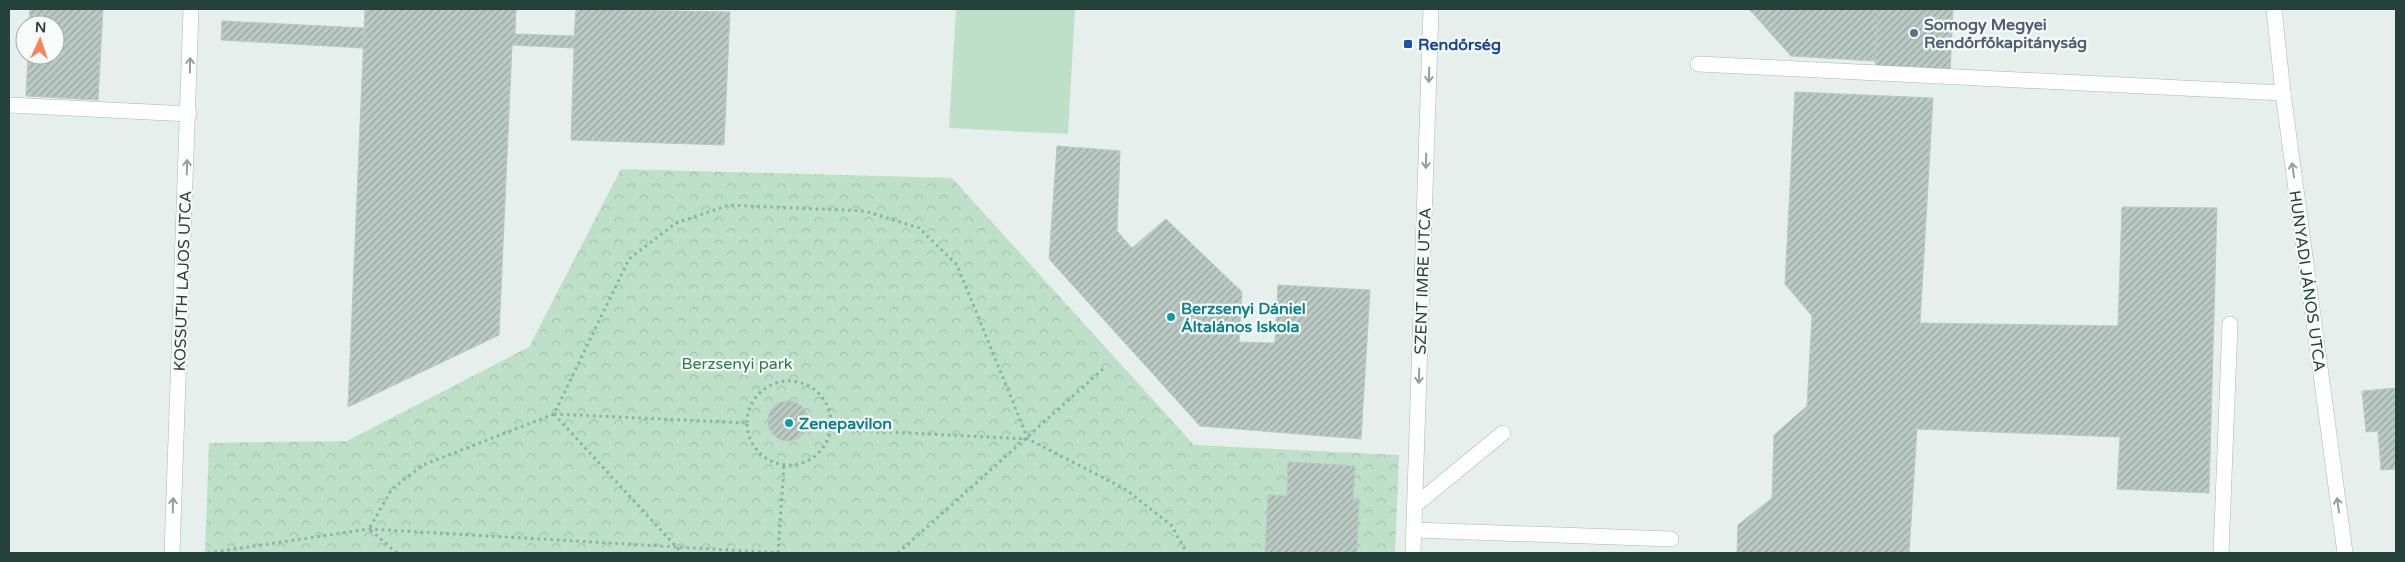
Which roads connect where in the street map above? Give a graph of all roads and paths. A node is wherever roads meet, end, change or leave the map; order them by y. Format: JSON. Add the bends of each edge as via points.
{"nodes":[{"id":1,"x":191,"y":9,"type":"edge"},
{"id":2,"x":1431,"y":9,"type":"edge"},
{"id":3,"x":2274,"y":9,"type":"edge"},
{"id":4,"x":1698,"y":64,"type":"dead end"},
{"id":5,"x":2283,"y":93,"type":"junction"},
{"id":6,"x":9,"y":106,"type":"edge"},
{"id":7,"x":189,"y":114,"type":"junction"},
{"id":8,"x":2230,"y":324,"type":"dead end"},
{"id":9,"x":1103,"y":369,"type":"dead end"},
{"id":10,"x":554,"y":414,"type":"junction"},
{"id":11,"x":746,"y":423,"type":"junction"},
{"id":12,"x":831,"y":429,"type":"junction"},
{"id":13,"x":1503,"y":433,"type":"dead end"},
{"id":14,"x":1028,"y":439,"type":"junction"},
{"id":15,"x":784,"y":465,"type":"junction"},
{"id":16,"x":1414,"y":506,"type":"junction"},
{"id":17,"x":369,"y":529,"type":"junction"},
{"id":18,"x":1414,"y":530,"type":"junction"},
{"id":19,"x":1671,"y":539,"type":"dead end"},
{"id":20,"x":678,"y":548,"type":"junction"},
{"id":21,"x":172,"y":553,"type":"edge"},
{"id":22,"x":208,"y":553,"type":"edge"},
{"id":23,"x":397,"y":553,"type":"edge"},
{"id":24,"x":682,"y":553,"type":"edge"},
{"id":25,"x":779,"y":553,"type":"edge"},
{"id":26,"x":898,"y":553,"type":"edge"},
{"id":27,"x":1188,"y":553,"type":"edge"},
{"id":28,"x":1413,"y":553,"type":"edge"},
{"id":29,"x":2221,"y":553,"type":"edge"},
{"id":30,"x":2345,"y":553,"type":"edge"}],
"edges":[{"from":7,"to":1,"type":"street","name":"KOSSUTH LAJOS UTCA","one_way":true},
{"from":2,"to":16,"type":"street","name":"SZENT IMRE UTCA","one_way":true},
{"from":3,"to":5,"type":"street","name":"HUNYADI JÁNOS UTCA"},
{"from":4,"to":5,"type":"street"},
{"from":30,"to":5,"type":"street","name":"HUNYADI JÁNOS UTCA","one_way":true},
{"from":6,"to":7,"type":"street"},
{"from":21,"to":7,"type":"street","name":"KOSSUTH LAJOS UTCA","one_way":true},
{"from":8,"to":29,"type":"street"},
{"from":9,"to":14,"type":"path"},
{"from":10,"to":11,"type":"path"},
{"from":10,"to":14,"type":"path","via":[[629,259],[676,223],[729,205],[865,211],[919,228],[957,265]]},
{"from":10,"to":17,"type":"path","via":[[423,465],[392,489]]},
{"from":10,"to":20,"type":"path"},
{"from":11,"to":12,"type":"path","via":[[755,396],[782,381],[798,382],[812,387],[826,403]]},
{"from":11,"to":15,"type":"path","via":[[748,437],[756,450],[772,462]]},
{"from":12,"to":14,"type":"path"},
{"from":12,"to":15,"type":"path","via":[[827,443],[815,456],[794,465]]},
{"from":13,"to":16,"type":"street"},
{"from":14,"to":26,"type":"path"},
{"from":14,"to":27,"type":"path","via":[[1125,489],[1171,525]]},
{"from":15,"to":25,"type":"path"},
{"from":16,"to":18,"type":"street","name":"SZENT IMRE UTCA"},
{"from":17,"to":20,"type":"path"},
{"from":17,"to":22,"type":"path"},
{"from":17,"to":23,"type":"path"},
{"from":18,"to":19,"type":"street"},
{"from":18,"to":28,"type":"street","name":"SZENT IMRE UTCA"},
{"from":20,"to":24,"type":"path"},
{"from":20,"to":25,"type":"path"}]}
